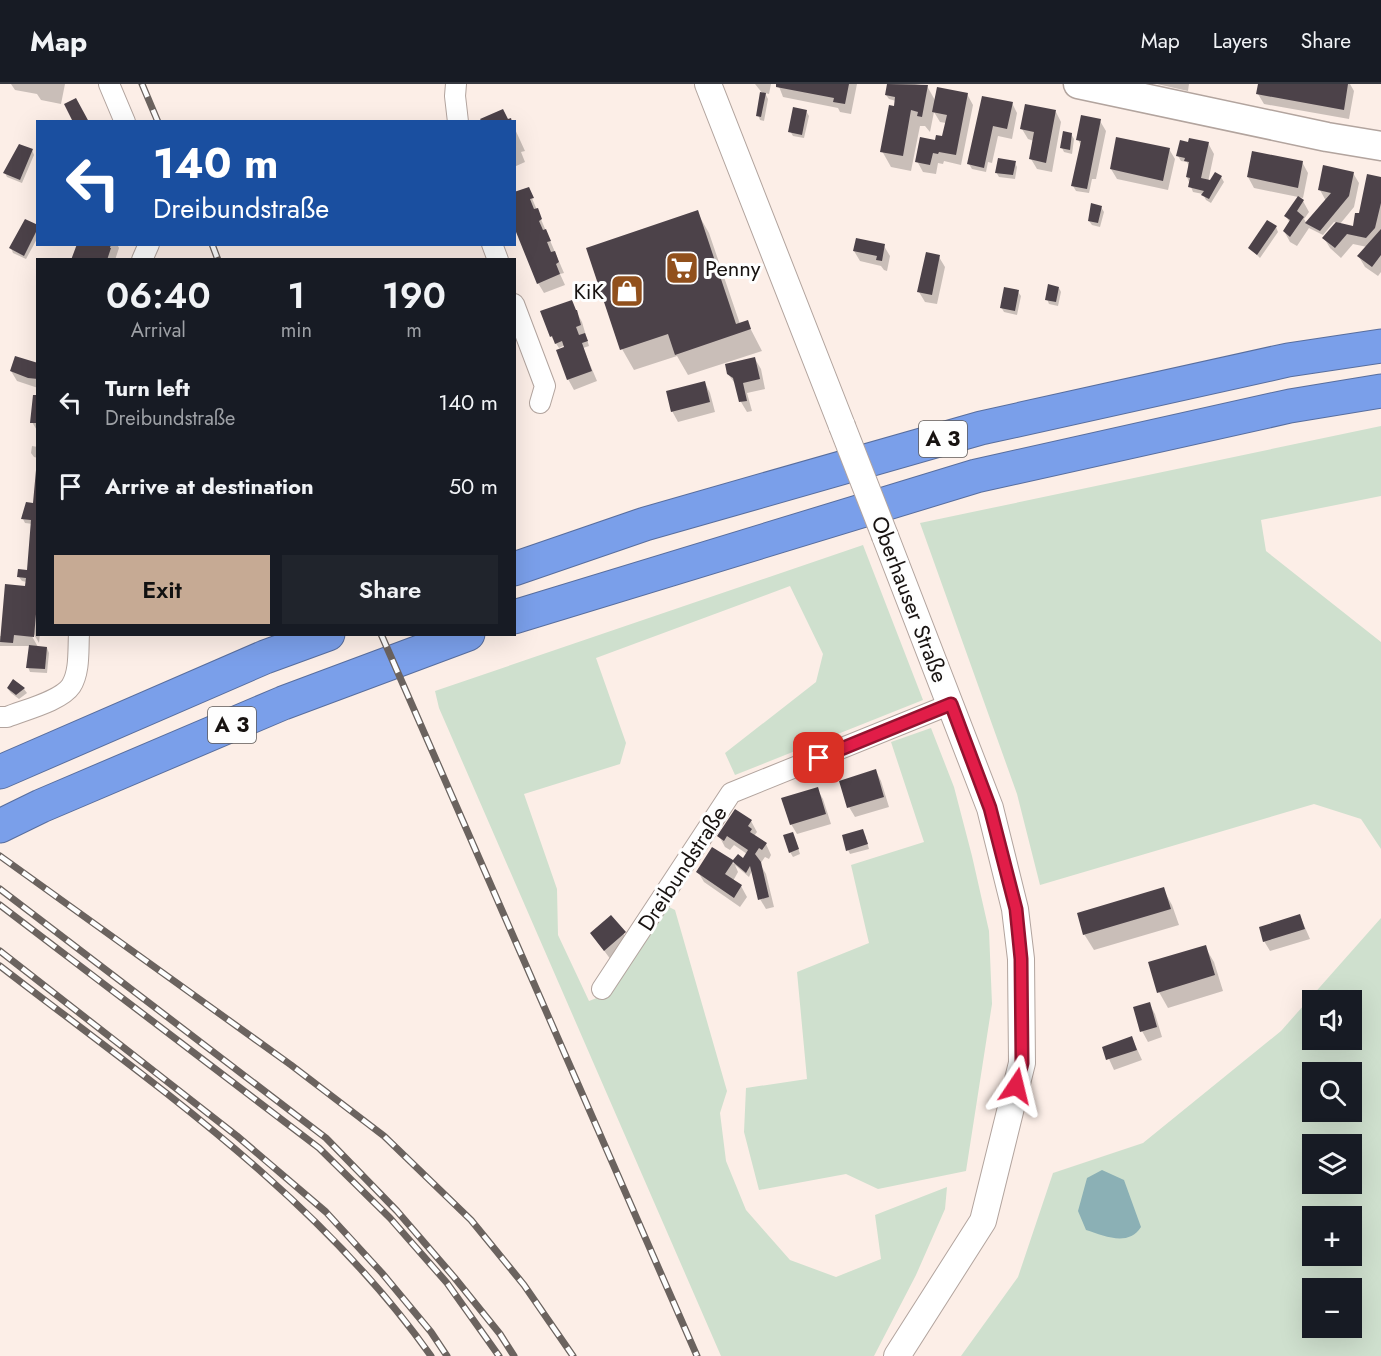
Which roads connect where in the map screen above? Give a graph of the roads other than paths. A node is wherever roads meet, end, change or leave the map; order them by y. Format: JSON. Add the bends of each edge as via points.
{"nodes":[{"id":1,"x":109,"y":84,"type":"edge"},
{"id":2,"x":456,"y":84,"type":"edge"},
{"id":3,"x":708,"y":84,"type":"edge"},
{"id":4,"x":1078,"y":84,"type":"edge"},
{"id":5,"x":124,"y":120,"type":"edge"},
{"id":6,"x":458,"y":120,"type":"edge"},
{"id":7,"x":1381,"y":146,"type":"edge"},
{"id":8,"x":516,"y":309,"type":"edge"},
{"id":9,"x":1381,"y":346,"type":"edge"},
{"id":10,"x":1381,"y":391,"type":"edge"},
{"id":11,"x":540,"y":403,"type":"dead end"},
{"id":12,"x":516,"y":568,"type":"edge"},
{"id":13,"x":516,"y":616,"type":"edge"},
{"id":14,"x":79,"y":636,"type":"edge"},
{"id":15,"x":323,"y":636,"type":"edge"},
{"id":16,"x":463,"y":636,"type":"edge"},
{"id":17,"x":951,"y":704,"type":"junction"},
{"id":18,"x":0,"y":717,"type":"edge"},
{"id":19,"x":0,"y":772,"type":"edge"},
{"id":20,"x":0,"y":826,"type":"edge"},
{"id":21,"x":602,"y":989,"type":"dead end"},
{"id":22,"x":897,"y":1356,"type":"edge"}],
"edges":[{"from":1,"to":5,"type":"street"},
{"from":2,"to":6,"type":"street"},
{"from":3,"to":17,"type":"street","name":"Oberhauser Straße","bridge":true},
{"from":4,"to":7,"type":"main road"},
{"from":8,"to":11,"type":"street","via":[[545,386]]},
{"from":9,"to":12,"type":"highway","number":"A 3","via":[[1288,360],[981,428],[645,524]]},
{"from":10,"to":13,"type":"highway","number":"A 3","via":[[1290,406],[976,476]]},
{"from":14,"to":18,"type":"street","via":[[77,668],[71,686],[57,697]]},
{"from":15,"to":19,"type":"highway","number":"A 3"},
{"from":16,"to":20,"type":"highway","number":"A 3","via":[[283,703]]},
{"from":17,"to":21,"type":"street","name":"Dreibundstraße","via":[[731,793]]},
{"from":17,"to":22,"type":"street","name":"Oberhauser Straße","via":[[990,808],[1016,909],[1021,959],[1022,1063],[983,1221]]}]}
